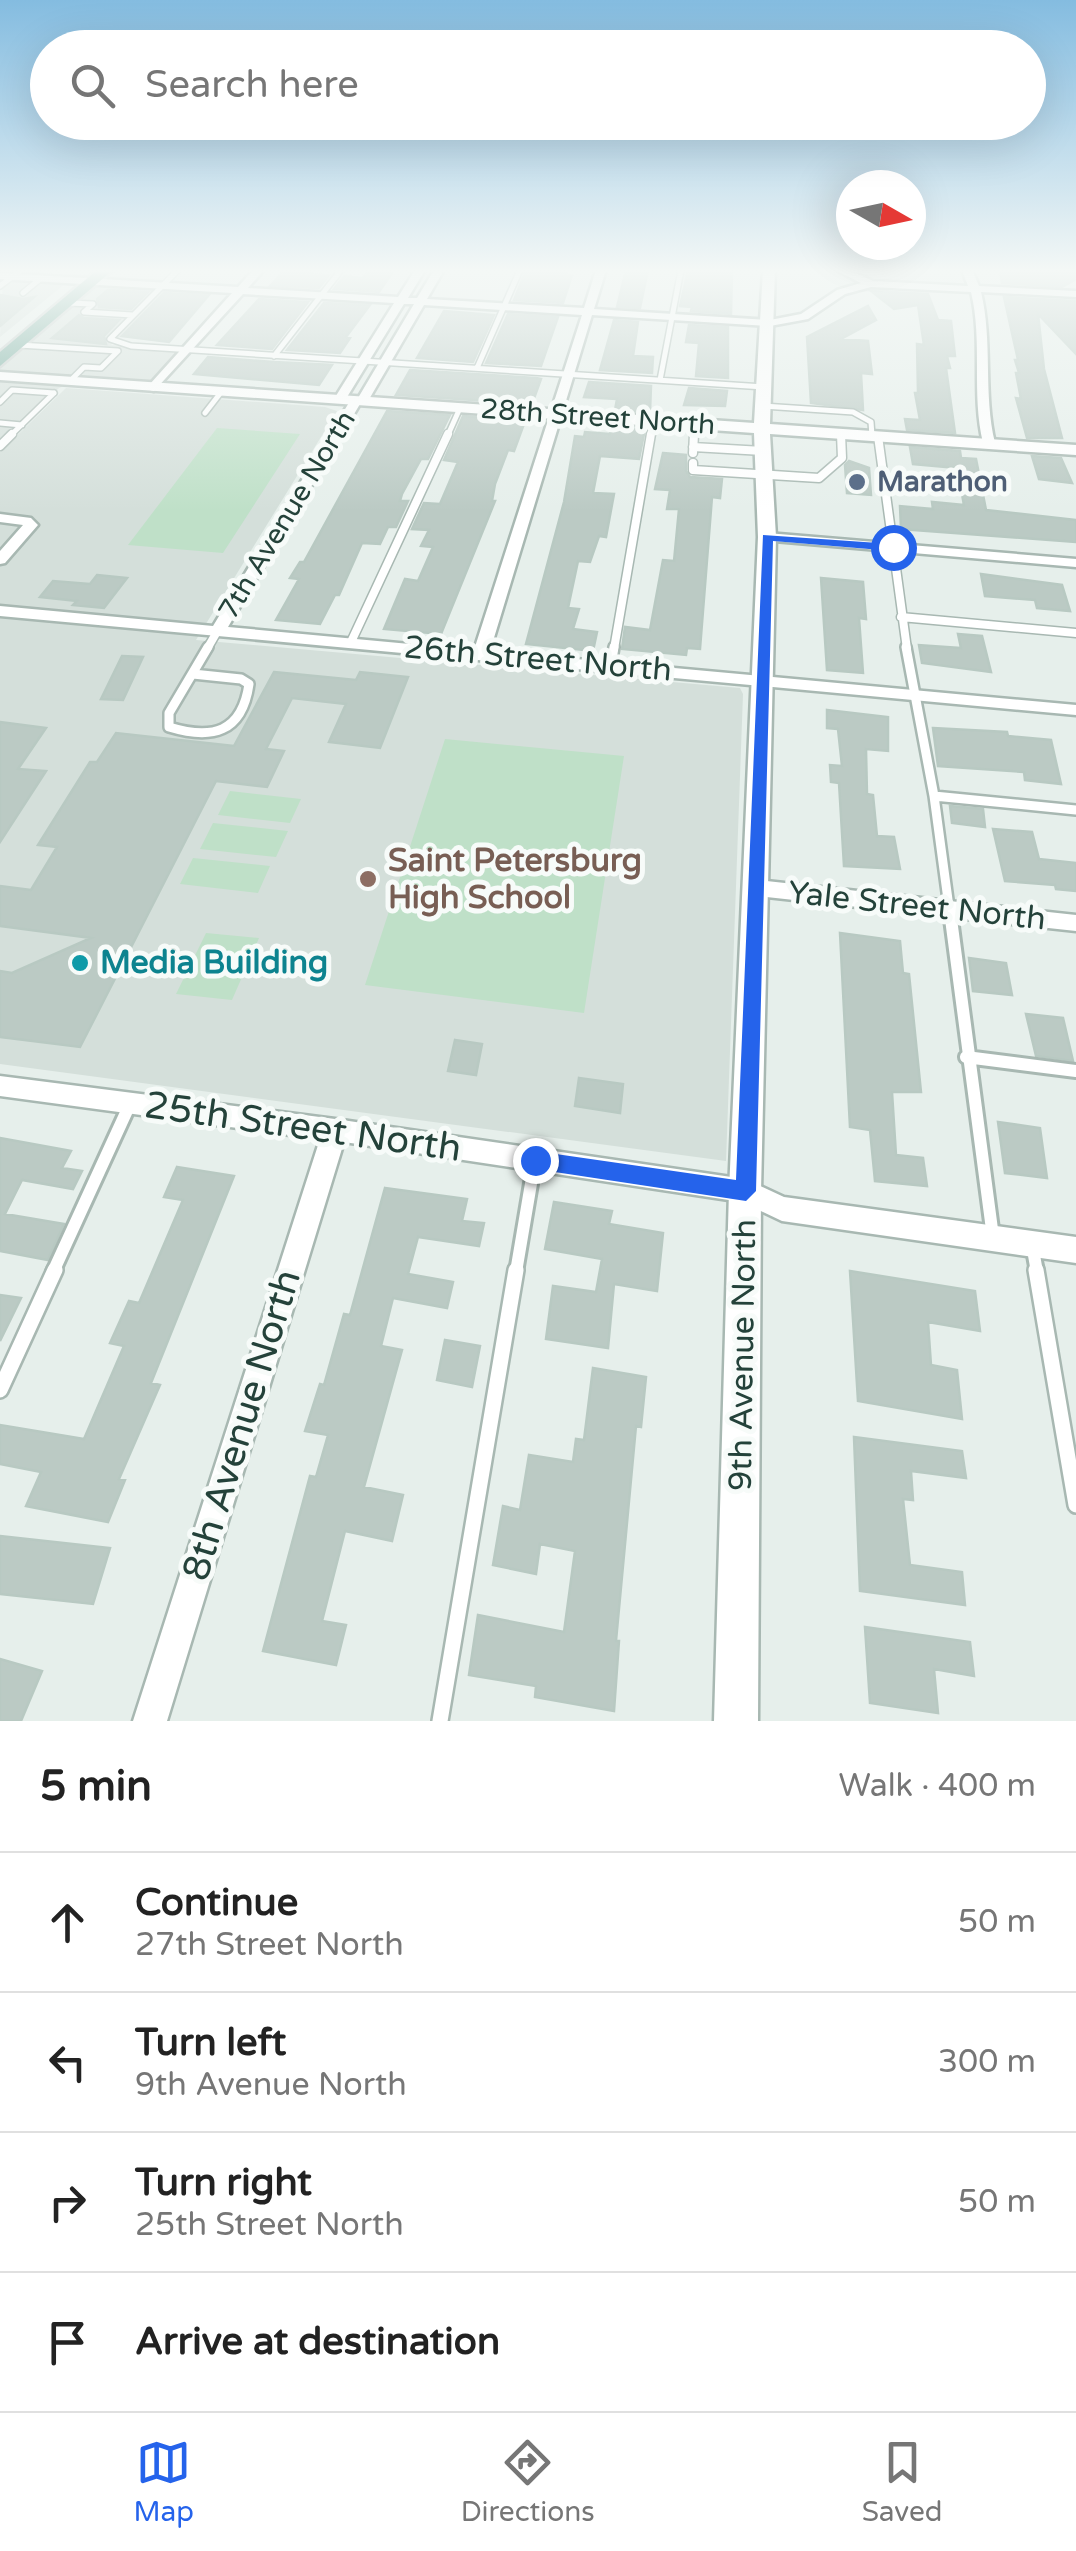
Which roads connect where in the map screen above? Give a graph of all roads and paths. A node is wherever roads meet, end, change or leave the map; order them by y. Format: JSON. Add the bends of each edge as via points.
{"nodes":[{"id":1,"x":108,"y":350,"type":"edge"},
{"id":2,"x":187,"y":350,"type":"edge"},
{"id":3,"x":192,"y":350,"type":"edge"},
{"id":4,"x":278,"y":350,"type":"edge"},
{"id":5,"x":370,"y":350,"type":"edge"},
{"id":6,"x":392,"y":350,"type":"edge"},
{"id":7,"x":484,"y":350,"type":"edge"},
{"id":8,"x":576,"y":350,"type":"edge"},
{"id":9,"x":666,"y":350,"type":"edge"},
{"id":10,"x":768,"y":350,"type":"edge"},
{"id":11,"x":983,"y":350,"type":"edge"},
{"id":12,"x":274,"y":356,"type":"junction"},
{"id":13,"x":363,"y":362,"type":"junction"},
{"id":14,"x":384,"y":363,"type":"junction"},
{"id":15,"x":476,"y":368,"type":"junction"},
{"id":16,"x":569,"y":373,"type":"junction"},
{"id":17,"x":0,"y":376,"type":"edge"},
{"id":18,"x":660,"y":380,"type":"junction"},
{"id":19,"x":70,"y":381,"type":"junction"},
{"id":20,"x":154,"y":386,"type":"junction"},
{"id":21,"x":222,"y":391,"type":"junction"},
{"id":22,"x":353,"y":400,"type":"junction"},
{"id":23,"x":0,"y":402,"type":"edge"},
{"id":24,"x":460,"y":408,"type":"junction"},
{"id":25,"x":205,"y":413,"type":"dead end"},
{"id":26,"x":557,"y":414,"type":"junction"},
{"id":27,"x":653,"y":421,"type":"junction"},
{"id":28,"x":0,"y":423,"type":"edge"},
{"id":29,"x":695,"y":424,"type":"junction"},
{"id":30,"x":22,"y":425,"type":"junction"},
{"id":31,"x":763,"y":429,"type":"junction"},
{"id":32,"x":841,"y":434,"type":"junction"},
{"id":33,"x":875,"y":436,"type":"junction"},
{"id":34,"x":988,"y":443,"type":"junction"},
{"id":35,"x":0,"y":446,"type":"edge"},
{"id":36,"x":732,"y":450,"type":"junction"},
{"id":37,"x":1076,"y":450,"type":"edge"},
{"id":38,"x":693,"y":455,"type":"junction"},
{"id":39,"x":730,"y":472,"type":"junction"},
{"id":40,"x":0,"y":518,"type":"edge"},
{"id":41,"x":767,"y":537,"type":"junction"},
{"id":42,"x":893,"y":547,"type":"junction"},
{"id":43,"x":0,"y":560,"type":"edge"},
{"id":44,"x":1076,"y":563,"type":"edge"},
{"id":45,"x":0,"y":611,"type":"edge"},
{"id":46,"x":901,"y":616,"type":"junction"},
{"id":47,"x":218,"y":630,"type":"junction"},
{"id":48,"x":1076,"y":633,"type":"edge"},
{"id":49,"x":351,"y":642,"type":"junction"},
{"id":50,"x":481,"y":654,"type":"junction"},
{"id":51,"x":611,"y":666,"type":"junction"},
{"id":52,"x":193,"y":674,"type":"junction"},
{"id":53,"x":760,"y":680,"type":"junction"},
{"id":54,"x":916,"y":695,"type":"junction"},
{"id":55,"x":1076,"y":710,"type":"edge"},
{"id":56,"x":934,"y":796,"type":"junction"},
{"id":57,"x":1076,"y":810,"type":"edge"},
{"id":58,"x":758,"y":888,"type":"junction"},
{"id":59,"x":946,"y":909,"type":"junction"},
{"id":60,"x":1076,"y":923,"type":"edge"},
{"id":61,"x":966,"y":1056,"type":"junction"},
{"id":62,"x":1076,"y":1071,"type":"edge"},
{"id":63,"x":0,"y":1086,"type":"edge"},
{"id":64,"x":130,"y":1103,"type":"junction"},
{"id":65,"x":335,"y":1130,"type":"junction"},
{"id":66,"x":535,"y":1160,"type":"junction"},
{"id":67,"x":746,"y":1191,"type":"junction"},
{"id":68,"x":993,"y":1238,"type":"junction"},
{"id":69,"x":1032,"y":1244,"type":"junction"},
{"id":70,"x":1076,"y":1250,"type":"edge"},
{"id":71,"x":0,"y":1390,"type":"edge"},
{"id":72,"x":1076,"y":1506,"type":"edge"},
{"id":73,"x":150,"y":1721,"type":"edge"},
{"id":74,"x":440,"y":1721,"type":"edge"},
{"id":75,"x":736,"y":1721,"type":"edge"}],
"edges":[{"from":1,"to":19,"type":"lane","via":[[118,351]]},
{"from":2,"to":20,"type":"street"},
{"from":3,"to":12,"type":"lane"},
{"from":4,"to":12,"type":"lane"},
{"from":5,"to":13,"type":"street","name":"7th Avenue North"},
{"from":6,"to":14,"type":"street","name":"7th Avenue North"},
{"from":7,"to":15,"type":"lane"},
{"from":8,"to":16,"type":"street"},
{"from":9,"to":18,"type":"lane"},
{"from":10,"to":31,"type":"street","name":"9th Avenue North"},
{"from":11,"to":34,"type":"street"},
{"from":12,"to":13,"type":"lane"},
{"from":13,"to":14,"type":"lane"},
{"from":13,"to":22,"type":"street","name":"7th Avenue North"},
{"from":14,"to":15,"type":"lane"},
{"from":14,"to":22,"type":"street","name":"7th Avenue North"},
{"from":15,"to":16,"type":"lane"},
{"from":16,"to":18,"type":"lane"},
{"from":16,"to":26,"type":"street"},
{"from":17,"to":19,"type":"street","name":"28th Street North"},
{"from":18,"to":31,"type":"lane"},
{"from":19,"to":20,"type":"street","name":"28th Street North"},
{"from":20,"to":21,"type":"street","name":"28th Street North"},
{"from":21,"to":22,"type":"street","name":"28th Street North"},
{"from":21,"to":25,"type":"lane"},
{"from":22,"to":24,"type":"street","name":"28th Street North"},
{"from":22,"to":47,"type":"street","name":"7th Avenue North"},
{"from":23,"to":30,"type":"lane","via":[[12,390],[54,393]]},
{"from":24,"to":26,"type":"street","name":"28th Street North"},
{"from":24,"to":49,"type":"lane"},
{"from":26,"to":27,"type":"street","name":"28th Street North"},
{"from":26,"to":50,"type":"street"},
{"from":27,"to":29,"type":"street","name":"28th Street North"},
{"from":27,"to":51,"type":"lane"},
{"from":28,"to":30,"type":"lane"},
{"from":29,"to":31,"type":"street","name":"28th Street North"},
{"from":29,"to":38,"type":"lane"},
{"from":30,"to":35,"type":"lane"},
{"from":31,"to":32,"type":"street","name":"28th Street North"},
{"from":31,"to":32,"type":"lane","via":[[819,478],[842,458]]},
{"from":31,"to":33,"type":"lane","via":[[853,412],[871,422]]},
{"from":31,"to":36,"type":"lane"},
{"from":31,"to":39,"type":"lane"},
{"from":31,"to":41,"type":"street","name":"9th Avenue North"},
{"from":32,"to":33,"type":"street","name":"28th Street North"},
{"from":33,"to":34,"type":"street","name":"28th Street North"},
{"from":33,"to":42,"type":"lane"},
{"from":34,"to":37,"type":"street","name":"28th Street North"},
{"from":36,"to":38,"type":"lane"},
{"from":36,"to":39,"type":"lane"},
{"from":38,"to":39,"type":"lane","via":[[693,470]]},
{"from":40,"to":43,"type":"street","via":[[31,526]]},
{"from":41,"to":42,"type":"street"},
{"from":41,"to":53,"type":"street","name":"9th Avenue North"},
{"from":42,"to":44,"type":"street"},
{"from":42,"to":46,"type":"lane"},
{"from":45,"to":47,"type":"street","name":"26th Street North"},
{"from":46,"to":48,"type":"lane"},
{"from":46,"to":54,"type":"lane"},
{"from":47,"to":49,"type":"street","name":"26th Street North"},
{"from":47,"to":52,"type":"lane"},
{"from":49,"to":50,"type":"street","name":"26th Street North"},
{"from":50,"to":51,"type":"street","name":"26th Street North"},
{"from":51,"to":53,"type":"street","name":"26th Street North"},
{"from":52,"to":52,"type":"lane","via":[[249,684],[226,731],[169,728],[170,713]]},
{"from":53,"to":54,"type":"street","name":"26th Street North"},
{"from":53,"to":58,"type":"street","name":"9th Avenue North"},
{"from":54,"to":55,"type":"street","name":"26th Street North"},
{"from":54,"to":56,"type":"lane"},
{"from":56,"to":57,"type":"lane"},
{"from":56,"to":59,"type":"lane"},
{"from":58,"to":59,"type":"street","name":"Yale Street North"},
{"from":58,"to":67,"type":"street","name":"9th Avenue North"},
{"from":59,"to":60,"type":"street","name":"Yale Street North"},
{"from":59,"to":61,"type":"lane"},
{"from":61,"to":62,"type":"lane"},
{"from":61,"to":68,"type":"lane"},
{"from":63,"to":64,"type":"street","name":"25th Street North"},
{"from":64,"to":65,"type":"street","name":"25th Street North"},
{"from":64,"to":71,"type":"lane"},
{"from":65,"to":66,"type":"street","name":"25th Street North"},
{"from":65,"to":73,"type":"street","name":"8th Avenue North"},
{"from":66,"to":67,"type":"street","name":"25th Street North"},
{"from":66,"to":74,"type":"lane"},
{"from":67,"to":68,"type":"street","name":"25th Street North","via":[[782,1210]]},
{"from":67,"to":75,"type":"street","name":"9th Avenue North"},
{"from":68,"to":69,"type":"street","name":"25th Street North"},
{"from":69,"to":70,"type":"street","name":"25th Street North"},
{"from":69,"to":72,"type":"lane"}]}
